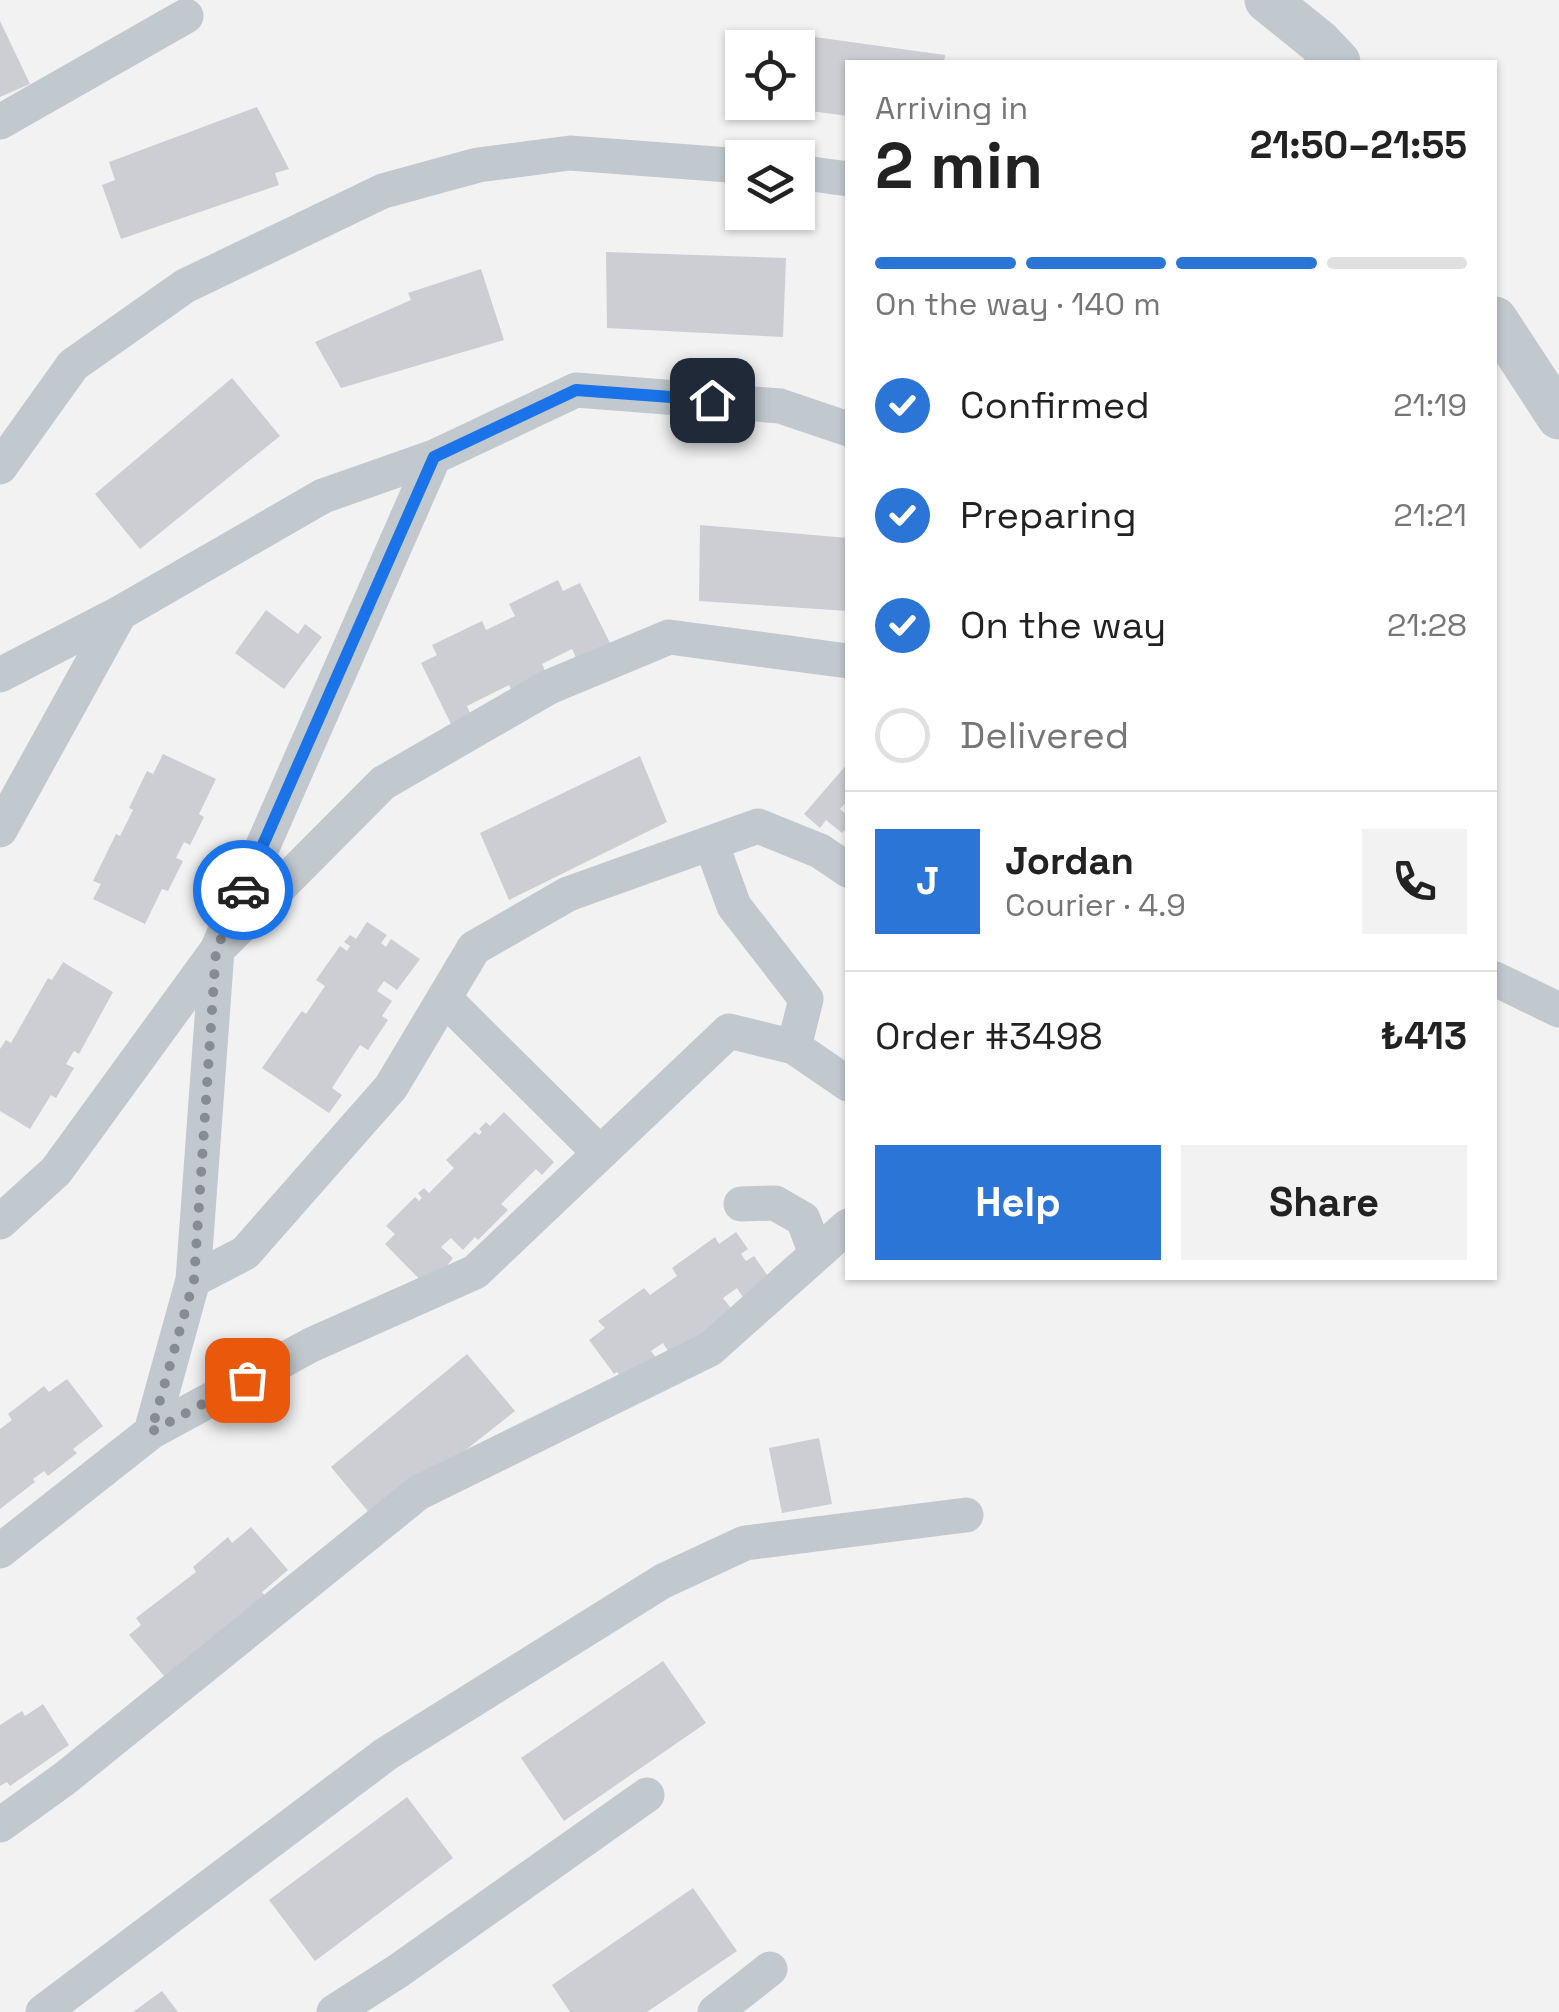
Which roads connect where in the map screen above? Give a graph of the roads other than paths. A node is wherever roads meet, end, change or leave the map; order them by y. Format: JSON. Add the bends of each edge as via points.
{"nodes":[{"id":1,"x":1267,"y":0,"type":"edge"},
{"id":2,"x":186,"y":16,"type":"dead end"},
{"id":3,"x":1336,"y":60,"type":"edge"},
{"id":4,"x":0,"y":122,"type":"edge"},
{"id":5,"x":725,"y":165,"type":"edge"},
{"id":6,"x":815,"y":174,"type":"edge"},
{"id":7,"x":845,"y":179,"type":"edge"},
{"id":8,"x":1497,"y":322,"type":"edge"},
{"id":9,"x":1559,"y":416,"type":"edge"},
{"id":10,"x":845,"y":428,"type":"edge"},
{"id":11,"x":434,"y":457,"type":"junction"},
{"id":12,"x":0,"y":467,"type":"edge"},
{"id":13,"x":120,"y":613,"type":"junction"},
{"id":14,"x":845,"y":661,"type":"edge"},
{"id":15,"x":0,"y":675,"type":"edge"},
{"id":16,"x":0,"y":830,"type":"edge"},
{"id":17,"x":711,"y":843,"type":"junction"},
{"id":18,"x":845,"y":868,"type":"edge"},
{"id":19,"x":216,"y":950,"type":"junction"},
{"id":20,"x":1497,"y":979,"type":"edge"},
{"id":21,"x":444,"y":998,"type":"junction"},
{"id":22,"x":1559,"y":1010,"type":"edge"},
{"id":23,"x":794,"y":1048,"type":"junction"},
{"id":24,"x":845,"y":1082,"type":"edge"},
{"id":25,"x":600,"y":1153,"type":"junction"},
{"id":26,"x":741,"y":1204,"type":"dead end"},
{"id":27,"x":0,"y":1222,"type":"edge"},
{"id":28,"x":845,"y":1229,"type":"edge"},
{"id":29,"x":816,"y":1254,"type":"junction"},
{"id":30,"x":194,"y":1280,"type":"junction"},
{"id":31,"x":151,"y":1432,"type":"junction"},
{"id":32,"x":966,"y":1514,"type":"dead end"},
{"id":33,"x":0,"y":1551,"type":"edge"},
{"id":34,"x":647,"y":1795,"type":"dead end"},
{"id":35,"x":0,"y":1826,"type":"edge"},
{"id":36,"x":770,"y":1969,"type":"dead end"},
{"id":37,"x":398,"y":1971,"type":"junction"},
{"id":38,"x":43,"y":2012,"type":"edge"},
{"id":39,"x":334,"y":2012,"type":"edge"},
{"id":40,"x":384,"y":2012,"type":"edge"},
{"id":41,"x":715,"y":2012,"type":"edge"}],
"edges":[{"from":1,"to":3,"type":"street"},
{"from":2,"to":4,"type":"street"},
{"from":5,"to":12,"type":"street","via":[[570,154],[478,165],[383,191],[185,286],[73,365]]},
{"from":6,"to":7,"type":"street"},
{"from":8,"to":9,"type":"street"},
{"from":10,"to":11,"type":"street","via":[[780,406],[576,390]]},
{"from":11,"to":13,"type":"street","via":[[322,496]]},
{"from":11,"to":19,"type":"street"},
{"from":13,"to":15,"type":"street"},
{"from":13,"to":16,"type":"street"},
{"from":14,"to":19,"type":"street","via":[[669,637],[549,686],[383,783]]},
{"from":17,"to":18,"type":"street","via":[[758,826]]},
{"from":17,"to":21,"type":"street","via":[[568,894],[474,948]]},
{"from":17,"to":23,"type":"street","via":[[734,906],[806,999]]},
{"from":19,"to":27,"type":"street","via":[[56,1170]]},
{"from":19,"to":30,"type":"street"},
{"from":20,"to":22,"type":"street"},
{"from":21,"to":25,"type":"street"},
{"from":21,"to":30,"type":"street","via":[[391,1087],[244,1254]]},
{"from":23,"to":24,"type":"street"},
{"from":23,"to":25,"type":"street","via":[[729,1031]]},
{"from":25,"to":31,"type":"street","via":[[475,1272],[311,1345]]},
{"from":26,"to":29,"type":"street","via":[[775,1203],[803,1218]]},
{"from":28,"to":29,"type":"street"},
{"from":29,"to":35,"type":"street","via":[[710,1349],[418,1493]]},
{"from":30,"to":31,"type":"street"},
{"from":31,"to":33,"type":"street"},
{"from":32,"to":38,"type":"street","via":[[745,1543],[663,1581],[386,1754]]},
{"from":34,"to":37,"type":"street"},
{"from":36,"to":41,"type":"street"},
{"from":37,"to":39,"type":"street"},
{"from":37,"to":40,"type":"street"}]}
